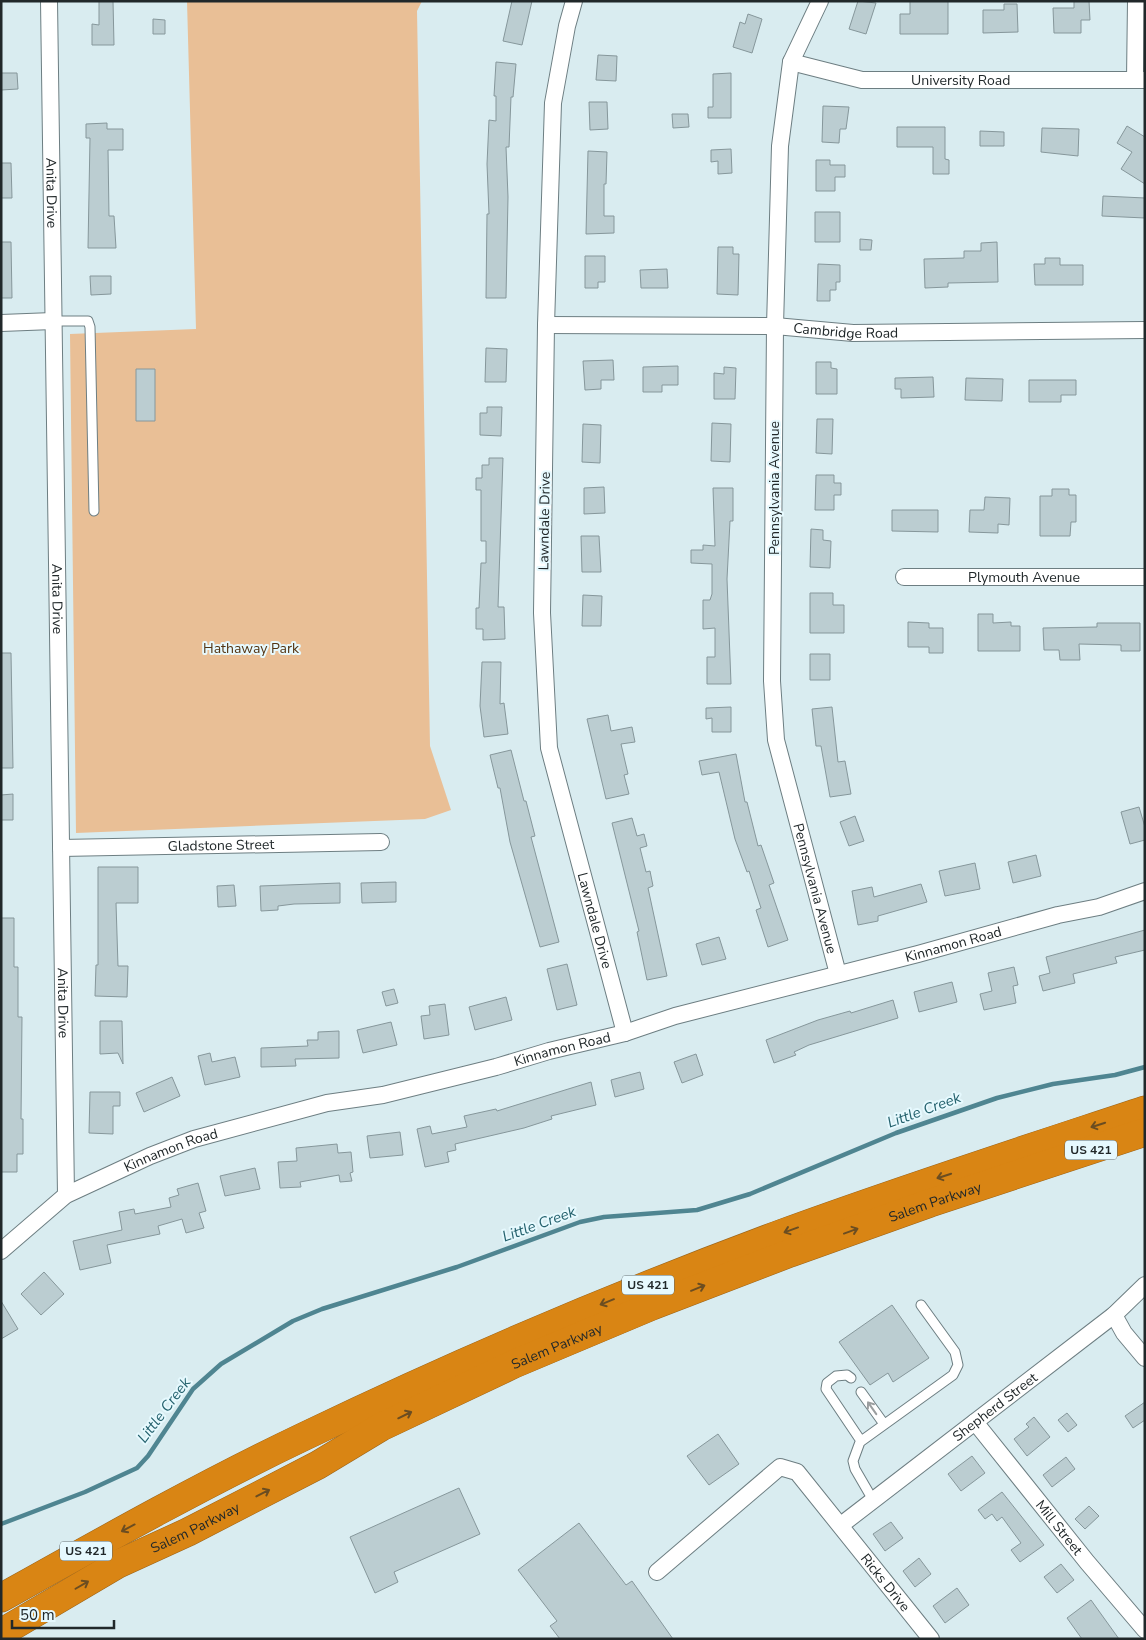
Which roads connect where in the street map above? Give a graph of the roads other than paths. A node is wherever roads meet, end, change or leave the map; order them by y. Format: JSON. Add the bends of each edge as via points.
{"nodes":[{"id":1,"x":49,"y":1,"type":"edge"},
{"id":2,"x":574,"y":1,"type":"edge"},
{"id":3,"x":820,"y":1,"type":"edge"},
{"id":4,"x":1136,"y":1,"type":"edge"},
{"id":5,"x":791,"y":62,"type":"junction"},
{"id":6,"x":1140,"y":79,"type":"edge"},
{"id":7,"x":53,"y":321,"type":"junction"},
{"id":8,"x":1,"y":323,"type":"edge"},
{"id":9,"x":546,"y":325,"type":"junction"},
{"id":10,"x":775,"y":326,"type":"junction"},
{"id":11,"x":1145,"y":330,"type":"edge"},
{"id":12,"x":94,"y":511,"type":"dead end"},
{"id":13,"x":904,"y":577,"type":"dead end"},
{"id":14,"x":1145,"y":577,"type":"edge"},
{"id":15,"x":381,"y":842,"type":"dead end"},
{"id":16,"x":61,"y":848,"type":"junction"},
{"id":17,"x":1145,"y":891,"type":"edge"},
{"id":18,"x":838,"y":974,"type":"junction"},
{"id":19,"x":625,"y":1033,"type":"junction"},
{"id":20,"x":1145,"y":1110,"type":"edge"},
{"id":21,"x":1145,"y":1132,"type":"edge"},
{"id":22,"x":66,"y":1196,"type":"junction"},
{"id":23,"x":1,"y":1251,"type":"edge"},
{"id":24,"x":1145,"y":1285,"type":"edge"},
{"id":25,"x":921,"y":1305,"type":"dead end"},
{"id":26,"x":1114,"y":1315,"type":"junction"},
{"id":27,"x":1145,"y":1358,"type":"edge"},
{"id":28,"x":851,"y":1378,"type":"dead end"},
{"id":29,"x":861,"y":1392,"type":"dead end"},
{"id":30,"x":976,"y":1422,"type":"junction"},
{"id":31,"x":884,"y":1424,"type":"junction"},
{"id":32,"x":862,"y":1441,"type":"junction"},
{"id":33,"x":873,"y":1500,"type":"junction"},
{"id":34,"x":841,"y":1525,"type":"junction"},
{"id":35,"x":657,"y":1572,"type":"dead end"},
{"id":36,"x":1,"y":1598,"type":"edge"},
{"id":37,"x":40,"y":1610,"type":"junction"},
{"id":38,"x":1145,"y":1630,"type":"edge"},
{"id":39,"x":1,"y":1633,"type":"edge"},
{"id":40,"x":14,"y":1639,"type":"edge"},
{"id":41,"x":931,"y":1639,"type":"edge"}],
"edges":[{"from":1,"to":7,"type":"street","name":"Anita Drive"},
{"from":2,"to":9,"type":"street","name":"Lawndale Drive","via":[[553,103]]},
{"from":3,"to":5,"type":"street","name":"Pennsylvania Avenue"},
{"from":4,"to":6,"type":"street"},
{"from":5,"to":6,"type":"street","name":"University Road","via":[[862,80]]},
{"from":5,"to":10,"type":"street","name":"Pennsylvania Avenue","via":[[780,146]]},
{"from":7,"to":8,"type":"street"},
{"from":7,"to":12,"type":"lane","via":[[88,321],[90,327]]},
{"from":7,"to":16,"type":"street","name":"Anita Drive"},
{"from":9,"to":10,"type":"street","name":"Cambridge Road"},
{"from":9,"to":19,"type":"street","name":"Lawndale Drive","via":[[542,613],[548,748]]},
{"from":10,"to":11,"type":"street","name":"Cambridge Road","via":[[853,333]]},
{"from":10,"to":18,"type":"street","name":"Pennsylvania Avenue","via":[[772,680],[776,740]]},
{"from":13,"to":14,"type":"street","name":"Plymouth Avenue"},
{"from":15,"to":16,"type":"street","name":"Gladstone Street"},
{"from":16,"to":22,"type":"street","name":"Anita Drive"},
{"from":17,"to":18,"type":"street","name":"Kinnamon Road","via":[[1099,907]]},
{"from":18,"to":19,"type":"street","name":"Kinnamon Road","via":[[675,1016]]},
{"from":19,"to":22,"type":"street","name":"Kinnamon Road","via":[[402,1090],[327,1103],[238,1126],[150,1156]]},
{"from":20,"to":36,"type":"highway","name":"Salem Parkway","number":"US 421","one_way":true,"via":[[843,1211],[575,1315],[303,1436]]},
{"from":37,"to":21,"type":"highway","name":"Salem Parkway","number":"US 421","one_way":true,"via":[[118,1564],[318,1465],[381,1427],[557,1346],[790,1253]]},
{"from":22,"to":23,"type":"street","name":"Kinnamon Road"},
{"from":24,"to":26,"type":"street","name":"Shepherd Street"},
{"from":25,"to":31,"type":"lane","via":[[955,1352],[958,1359],[956,1370]]},
{"from":26,"to":27,"type":"street"},
{"from":26,"to":30,"type":"street","name":"Shepherd Street"},
{"from":28,"to":32,"type":"lane","via":[[836,1376],[826,1389]]},
{"from":31,"to":29,"type":"lane","one_way":true},
{"from":30,"to":33,"type":"street","name":"Shepherd Street"},
{"from":30,"to":38,"type":"street","name":"Mill Street","via":[[1075,1548]]},
{"from":31,"to":32,"type":"lane"},
{"from":32,"to":33,"type":"lane","via":[[853,1461]]},
{"from":33,"to":34,"type":"street","name":"Shepherd Street"},
{"from":34,"to":35,"type":"street","name":"Ricks Drive","via":[[797,1472],[780,1467]]},
{"from":34,"to":41,"type":"street","name":"Ricks Drive"},
{"from":37,"to":39,"type":"highway","name":"Salem Parkway","number":"US 421"},
{"from":37,"to":40,"type":"highway"}]}
